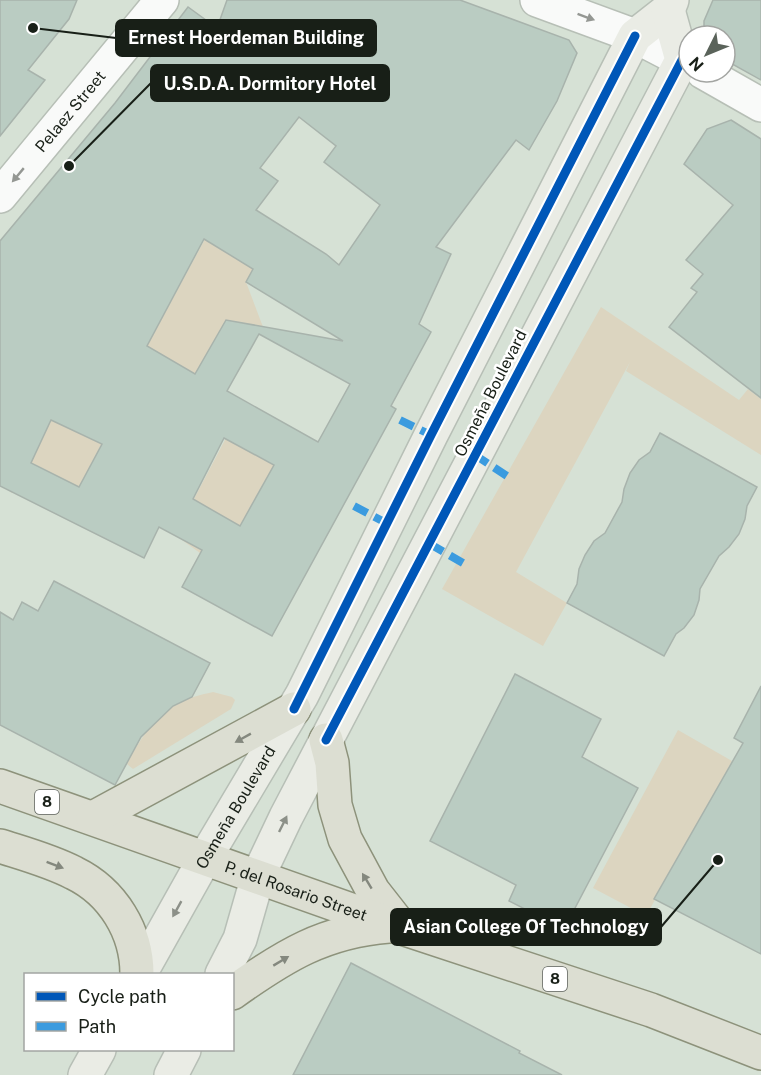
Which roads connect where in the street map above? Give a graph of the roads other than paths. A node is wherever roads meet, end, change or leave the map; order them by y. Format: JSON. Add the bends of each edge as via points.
{"nodes":[{"id":1,"x":162,"y":0,"type":"edge"},
{"id":2,"x":537,"y":0,"type":"edge"},
{"id":3,"x":670,"y":5,"type":"edge"},
{"id":4,"x":677,"y":24,"type":"edge"},
{"id":5,"x":635,"y":36,"type":"junction"},
{"id":6,"x":677,"y":57,"type":"edge"},
{"id":7,"x":682,"y":84,"type":"edge"},
{"id":8,"x":725,"y":84,"type":"edge"},
{"id":9,"x":761,"y":105,"type":"edge"},
{"id":10,"x":0,"y":196,"type":"edge"},
{"id":11,"x":294,"y":709,"type":"junction"},
{"id":12,"x":326,"y":740,"type":"junction"},
{"id":13,"x":0,"y":786,"type":"edge"},
{"id":14,"x":93,"y":818,"type":"junction"},
{"id":15,"x":0,"y":846,"type":"edge"},
{"id":16,"x":206,"y":858,"type":"junction"},
{"id":17,"x":258,"y":876,"type":"junction"},
{"id":18,"x":398,"y":927,"type":"junction"},
{"id":19,"x":138,"y":973,"type":"edge"},
{"id":20,"x":139,"y":973,"type":"edge"},
{"id":21,"x":223,"y":973,"type":"edge"},
{"id":22,"x":234,"y":992,"type":"edge"},
{"id":23,"x":98,"y":1051,"type":"edge"},
{"id":24,"x":183,"y":1051,"type":"edge"},
{"id":25,"x":761,"y":1053,"type":"edge"},
{"id":26,"x":85,"y":1075,"type":"edge"},
{"id":27,"x":171,"y":1075,"type":"edge"}],
"edges":[{"from":1,"to":10,"type":"street","name":"Pelaez Street","one_way":true},
{"from":2,"to":5,"type":"street","one_way":true},
{"from":3,"to":4,"type":"main road","name":"Osmeña Boulevard"},
{"from":3,"to":5,"type":"main road","name":"Osmeña Boulevard"},
{"from":5,"to":6,"type":"street"},
{"from":5,"to":11,"type":"main road","name":"Osmeña Boulevard"},
{"from":7,"to":12,"type":"main road","name":"Osmeña Boulevard"},
{"from":8,"to":9,"type":"street"},
{"from":11,"to":14,"type":"main road","one_way":true},
{"from":11,"to":16,"type":"main road","name":"Osmeña Boulevard"},
{"from":17,"to":12,"type":"main road","name":"Osmeña Boulevard","one_way":true},
{"from":18,"to":12,"type":"main road","one_way":true,"via":[[345,839],[335,805]]},
{"from":13,"to":14,"type":"main road","name":"P. del Rosario Street","number":"8"},
{"from":14,"to":16,"type":"main road","name":"P. del Rosario Street","number":"8"},
{"from":15,"to":19,"type":"main road","one_way":true,"via":[[75,873],[106,897],[129,930]]},
{"from":16,"to":17,"type":"main road","name":"P. del Rosario Street","number":"8"},
{"from":16,"to":20,"type":"main road","name":"Osmeña Boulevard","one_way":true},
{"from":17,"to":18,"type":"main road","name":"P. del Rosario Street","number":"8"},
{"from":17,"to":21,"type":"main road","name":"Osmeña Boulevard","via":[[240,939]]},
{"from":22,"to":18,"type":"main road","one_way":true,"via":[[321,940],[355,930]]},
{"from":18,"to":25,"type":"main road","name":"P. del Rosario Street","number":"8","via":[[651,1010]]},
{"from":23,"to":26,"type":"main road"},
{"from":24,"to":27,"type":"main road"}]}
